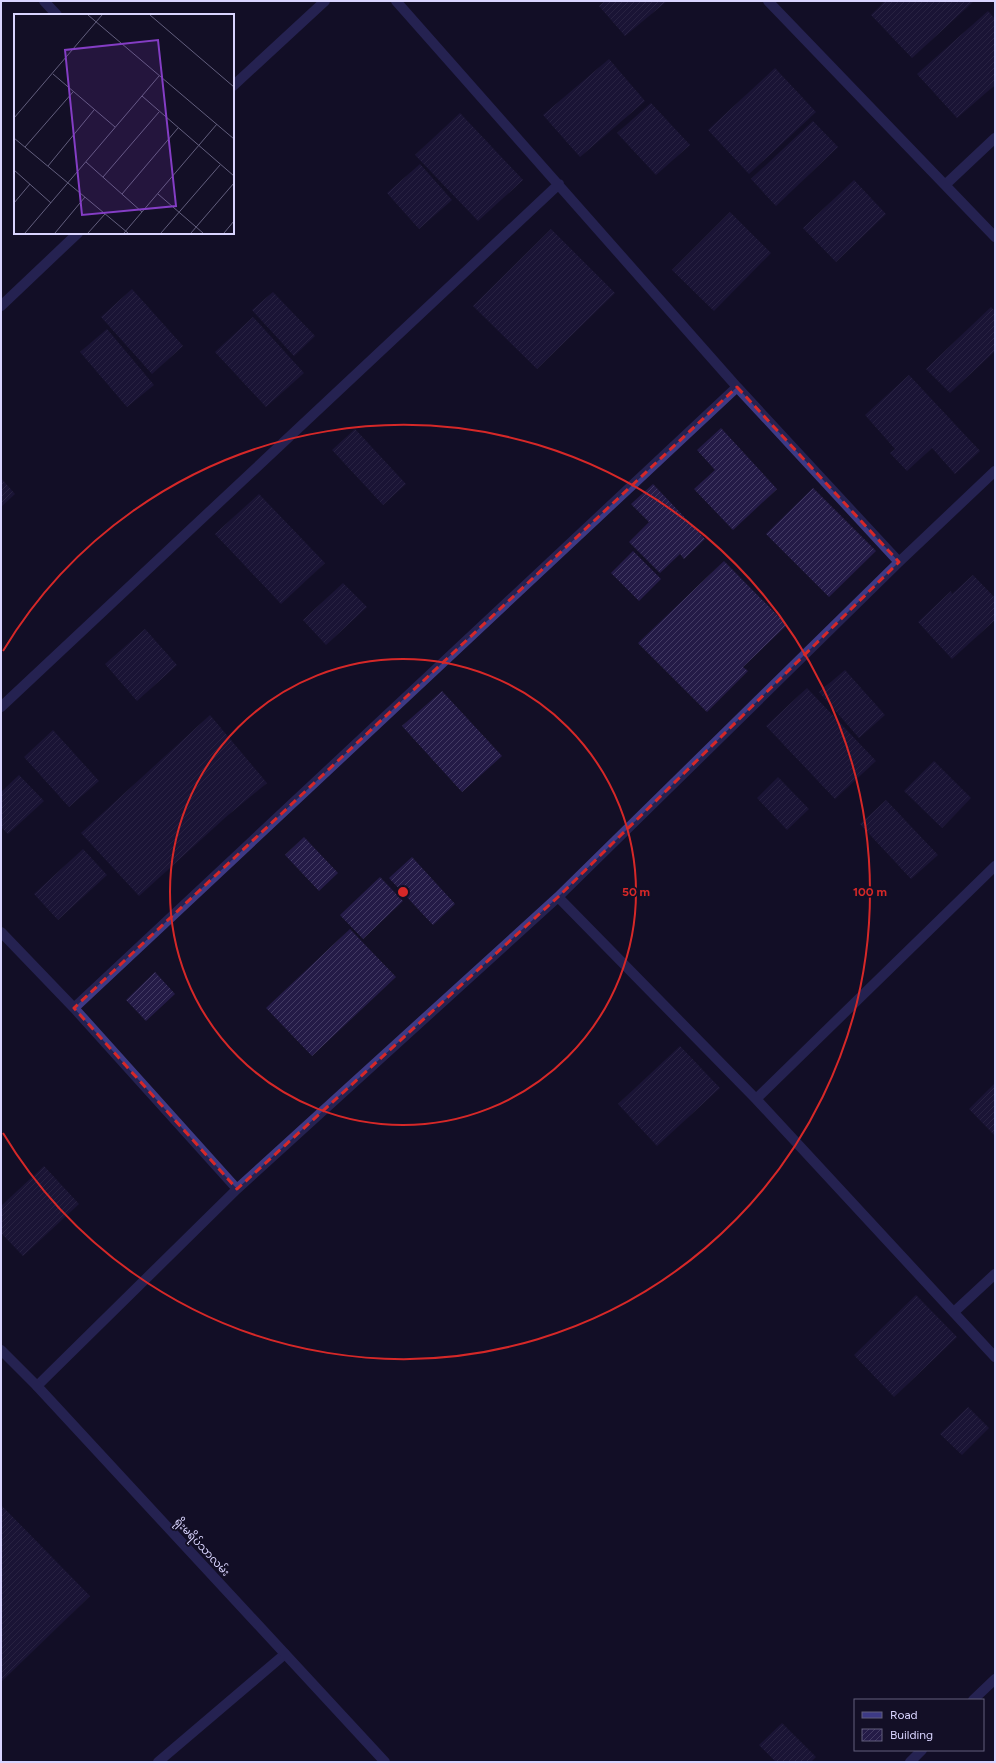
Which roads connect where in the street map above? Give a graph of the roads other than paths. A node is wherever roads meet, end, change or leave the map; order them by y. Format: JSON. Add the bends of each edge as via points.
{"nodes":[{"id":1,"x":44,"y":1,"type":"edge"},
{"id":2,"x":325,"y":1,"type":"edge"},
{"id":3,"x":396,"y":1,"type":"edge"},
{"id":4,"x":768,"y":1,"type":"edge"},
{"id":5,"x":56,"y":14,"type":"edge"},
{"id":6,"x":234,"y":85,"type":"edge"},
{"id":7,"x":995,"y":138,"type":"edge"},
{"id":8,"x":559,"y":184,"type":"junction"},
{"id":9,"x":945,"y":185,"type":"junction"},
{"id":10,"x":77,"y":234,"type":"edge"},
{"id":11,"x":995,"y":237,"type":"edge"},
{"id":12,"x":1,"y":306,"type":"edge"},
{"id":13,"x":737,"y":387,"type":"junction"},
{"id":14,"x":995,"y":471,"type":"edge"},
{"id":15,"x":899,"y":562,"type":"junction"},
{"id":16,"x":1,"y":707,"type":"edge"},
{"id":17,"x":995,"y":866,"type":"edge"},
{"id":18,"x":558,"y":897,"type":"junction"},
{"id":19,"x":1,"y":932,"type":"edge"},
{"id":20,"x":74,"y":1008,"type":"junction"},
{"id":21,"x":756,"y":1099,"type":"junction"},
{"id":22,"x":237,"y":1189,"type":"junction"},
{"id":23,"x":995,"y":1274,"type":"edge"},
{"id":24,"x":954,"y":1312,"type":"junction"},
{"id":25,"x":1,"y":1350,"type":"edge"},
{"id":26,"x":995,"y":1357,"type":"edge"},
{"id":27,"x":37,"y":1386,"type":"junction"},
{"id":28,"x":285,"y":1654,"type":"junction"},
{"id":29,"x":995,"y":1679,"type":"edge"},
{"id":30,"x":974,"y":1699,"type":"edge"},
{"id":31,"x":921,"y":1751,"type":"edge"},
{"id":32,"x":158,"y":1762,"type":"edge"},
{"id":33,"x":385,"y":1762,"type":"edge"},
{"id":34,"x":910,"y":1762,"type":"edge"}],
"edges":[{"from":1,"to":5,"type":"street"},
{"from":2,"to":6,"type":"street"},
{"from":3,"to":8,"type":"street"},
{"from":4,"to":9,"type":"street"},
{"from":7,"to":9,"type":"street"},
{"from":8,"to":13,"type":"street"},
{"from":8,"to":16,"type":"street"},
{"from":9,"to":11,"type":"street"},
{"from":10,"to":12,"type":"street"},
{"from":13,"to":15,"type":"street"},
{"from":13,"to":20,"type":"street"},
{"from":14,"to":15,"type":"street"},
{"from":15,"to":18,"type":"street"},
{"from":17,"to":21,"type":"street"},
{"from":18,"to":21,"type":"street"},
{"from":18,"to":22,"type":"street"},
{"from":19,"to":20,"type":"street"},
{"from":20,"to":22,"type":"street"},
{"from":21,"to":24,"type":"street"},
{"from":22,"to":27,"type":"street"},
{"from":23,"to":24,"type":"street"},
{"from":24,"to":26,"type":"street"},
{"from":25,"to":27,"type":"street","name":"ရိုးမရိပ်သာလမ်း"},
{"from":27,"to":28,"type":"street","name":"ရိုးမရိပ်သာလမ်း"},
{"from":28,"to":32,"type":"street"},
{"from":28,"to":33,"type":"street","name":"ရိုးမရိပ်သာလမ်း"},
{"from":29,"to":30,"type":"street"},
{"from":31,"to":34,"type":"street"}]}
